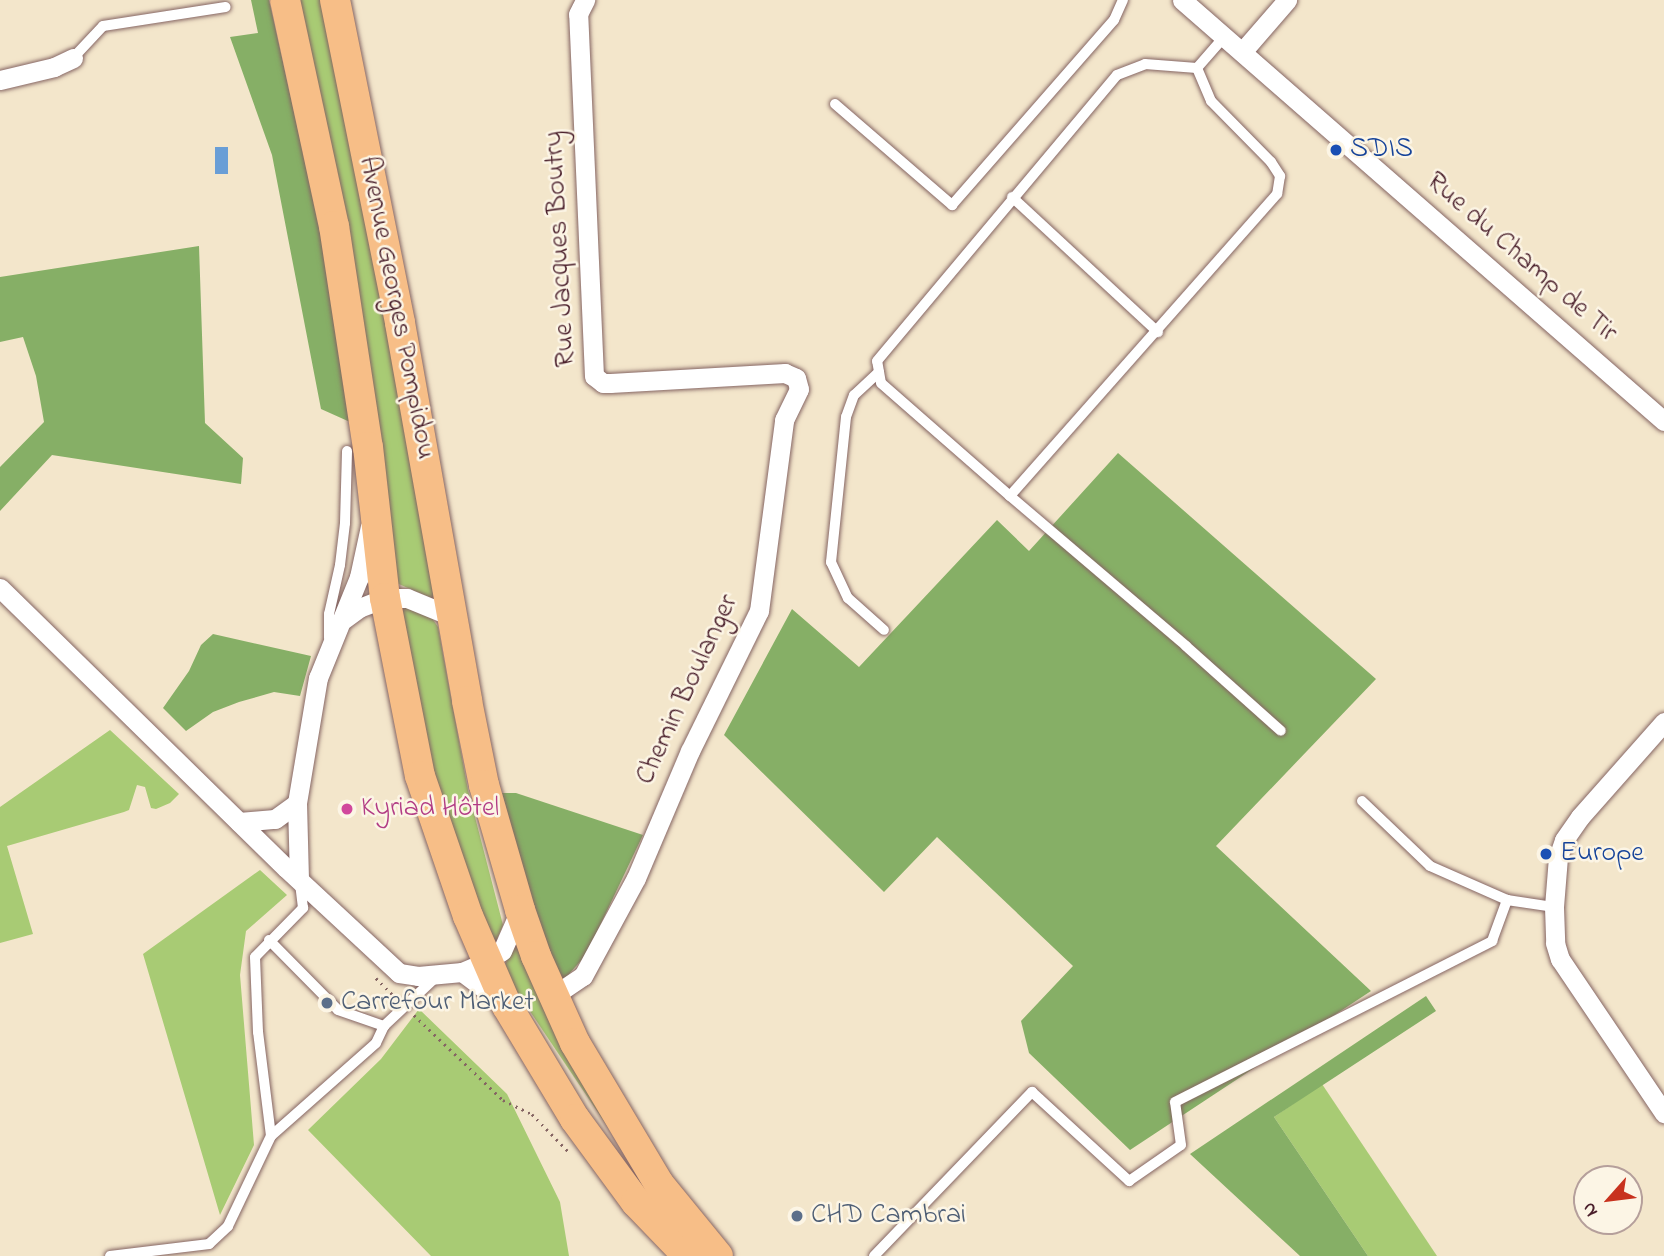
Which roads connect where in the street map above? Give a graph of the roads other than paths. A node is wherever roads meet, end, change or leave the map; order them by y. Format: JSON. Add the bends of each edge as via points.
{"nodes":[{"id":1,"x":285,"y":0,"type":"edge"},
{"id":2,"x":335,"y":0,"type":"edge"},
{"id":3,"x":585,"y":0,"type":"edge"},
{"id":4,"x":1123,"y":0,"type":"edge"},
{"id":5,"x":1182,"y":0,"type":"edge"},
{"id":6,"x":1287,"y":0,"type":"edge"},
{"id":7,"x":226,"y":7,"type":"dead end"},
{"id":8,"x":1224,"y":37,"type":"junction"},
{"id":9,"x":1242,"y":52,"type":"junction"},
{"id":10,"x":73,"y":58,"type":"joint"},
{"id":11,"x":1197,"y":68,"type":"junction"},
{"id":12,"x":0,"y":80,"type":"edge"},
{"id":13,"x":835,"y":104,"type":"dead end"},
{"id":14,"x":1012,"y":197,"type":"junction"},
{"id":15,"x":1158,"y":332,"type":"junction"},
{"id":16,"x":879,"y":372,"type":"junction"},
{"id":17,"x":796,"y":378,"type":"joint"},
{"id":18,"x":1664,"y":421,"type":"edge"},
{"id":19,"x":347,"y":451,"type":"dead end"},
{"id":20,"x":1010,"y":496,"type":"junction"},
{"id":21,"x":374,"y":508,"type":"junction"},
{"id":22,"x":0,"y":588,"type":"edge"},
{"id":23,"x":385,"y":598,"type":"junction"},
{"id":24,"x":453,"y":617,"type":"junction"},
{"id":25,"x":344,"y":619,"type":"junction"},
{"id":26,"x":884,"y":630,"type":"dead end"},
{"id":27,"x":329,"y":650,"type":"junction"},
{"id":28,"x":1664,"y":722,"type":"edge"},
{"id":29,"x":1281,"y":731,"type":"dead end"},
{"id":30,"x":1362,"y":801,"type":"dead end"},
{"id":31,"x":297,"y":803,"type":"junction"},
{"id":32,"x":239,"y":822,"type":"junction"},
{"id":33,"x":299,"y":880,"type":"junction"},
{"id":34,"x":1507,"y":900,"type":"junction"},
{"id":35,"x":1554,"y":907,"type":"junction"},
{"id":36,"x":520,"y":910,"type":"junction"},
{"id":37,"x":269,"y":940,"type":"junction"},
{"id":38,"x":474,"y":967,"type":"junction"},
{"id":39,"x":438,"y":975,"type":"junction"},
{"id":40,"x":553,"y":996,"type":"junction"},
{"id":41,"x":507,"y":1006,"type":"junction"},
{"id":42,"x":384,"y":1026,"type":"junction"},
{"id":43,"x":1664,"y":1113,"type":"edge"},
{"id":44,"x":271,"y":1136,"type":"junction"},
{"id":45,"x":643,"y":1159,"type":"junction"},
{"id":46,"x":110,"y":1256,"type":"edge"},
{"id":47,"x":688,"y":1256,"type":"edge"},
{"id":48,"x":718,"y":1256,"type":"edge"},
{"id":49,"x":874,"y":1256,"type":"edge"}],
"edges":[{"from":1,"to":21,"type":"main road","name":"Avenue Georges Pompidou","via":[[334,226]]},
{"from":2,"to":24,"type":"main road","name":"Avenue Georges Pompidou"},
{"from":3,"to":17,"type":"street","name":"Rue Jacques Boutry","via":[[578,14],[594,376],[603,383],[777,373]]},
{"from":4,"to":13,"type":"lane","via":[[1114,20],[952,205]]},
{"from":5,"to":8,"type":"street","name":"Rue du Champ de Tir"},
{"from":6,"to":9,"type":"street"},
{"from":7,"to":10,"type":"lane","via":[[103,26]]},
{"from":8,"to":9,"type":"street","name":"Rue du Champ de Tir"},
{"from":8,"to":11,"type":"lane"},
{"from":9,"to":18,"type":"street","name":"Rue du Champ de Tir"},
{"from":10,"to":12,"type":"street"},
{"from":11,"to":14,"type":"lane","via":[[1145,64],[1117,75]]},
{"from":11,"to":15,"type":"lane","via":[[1211,100],[1271,162],[1280,176],[1278,194]]},
{"from":14,"to":15,"type":"lane"},
{"from":14,"to":16,"type":"lane","via":[[886,347],[877,361]]},
{"from":15,"to":20,"type":"lane"},
{"from":16,"to":20,"type":"lane","via":[[881,383]]},
{"from":16,"to":26,"type":"lane","via":[[854,395],[846,417],[831,562],[848,598]]},
{"from":17,"to":40,"type":"street","name":"Chemin Boulanger","via":[[799,389],[784,420],[759,611],[690,751],[636,878],[583,976]]},
{"from":19,"to":27,"type":"lane","via":[[345,523],[329,614]]},
{"from":20,"to":29,"type":"lane"},
{"from":21,"to":23,"type":"main road","name":"Avenue Georges Pompidou"},
{"from":21,"to":25,"type":"street","via":[[359,577]]},
{"from":22,"to":32,"type":"street"},
{"from":23,"to":24,"type":"street","via":[[407,598]]},
{"from":23,"to":25,"type":"street"},
{"from":23,"to":38,"type":"main road","name":"Avenue Georges Pompidou","via":[[420,776]]},
{"from":24,"to":36,"type":"main road","name":"Avenue Georges Pompidou","via":[[484,785]]},
{"from":25,"to":27,"type":"street"},
{"from":27,"to":31,"type":"street","via":[[318,678]]},
{"from":28,"to":35,"type":"street","via":[[1564,839]]},
{"from":30,"to":34,"type":"lane","via":[[1430,866]]},
{"from":31,"to":32,"type":"street","via":[[275,819]]},
{"from":31,"to":33,"type":"street"},
{"from":32,"to":33,"type":"street"},
{"from":33,"to":37,"type":"lane","via":[[303,908]]},
{"from":33,"to":39,"type":"street","via":[[394,969],[408,975]]},
{"from":34,"to":35,"type":"lane"},
{"from":34,"to":49,"type":"lane","via":[[1492,941],[1175,1102],[1181,1145],[1129,1181],[1032,1092]]},
{"from":35,"to":43,"type":"street","via":[[1560,958]]},
{"from":36,"to":38,"type":"street","via":[[502,951]]},
{"from":36,"to":40,"type":"main road","name":"Avenue Georges Pompidou"},
{"from":37,"to":42,"type":"lane","via":[[338,1010]]},
{"from":37,"to":44,"type":"lane","via":[[255,957],[258,1032]]},
{"from":38,"to":39,"type":"street"},
{"from":38,"to":41,"type":"main road","name":"Avenue Georges Pompidou"},
{"from":39,"to":42,"type":"lane"},
{"from":40,"to":45,"type":"main road","name":"Avenue Georges Pompidou"},
{"from":41,"to":45,"type":"main road","via":[[552,1053],[613,1143]]},
{"from":41,"to":47,"type":"main road","name":"Avenue Georges Pompidou","via":[[575,1119],[636,1202]]},
{"from":42,"to":44,"type":"lane","via":[[376,1043]]},
{"from":44,"to":46,"type":"lane","via":[[228,1226],[209,1244]]},
{"from":45,"to":48,"type":"main road","name":"Avenue Georges Pompidou"}]}
